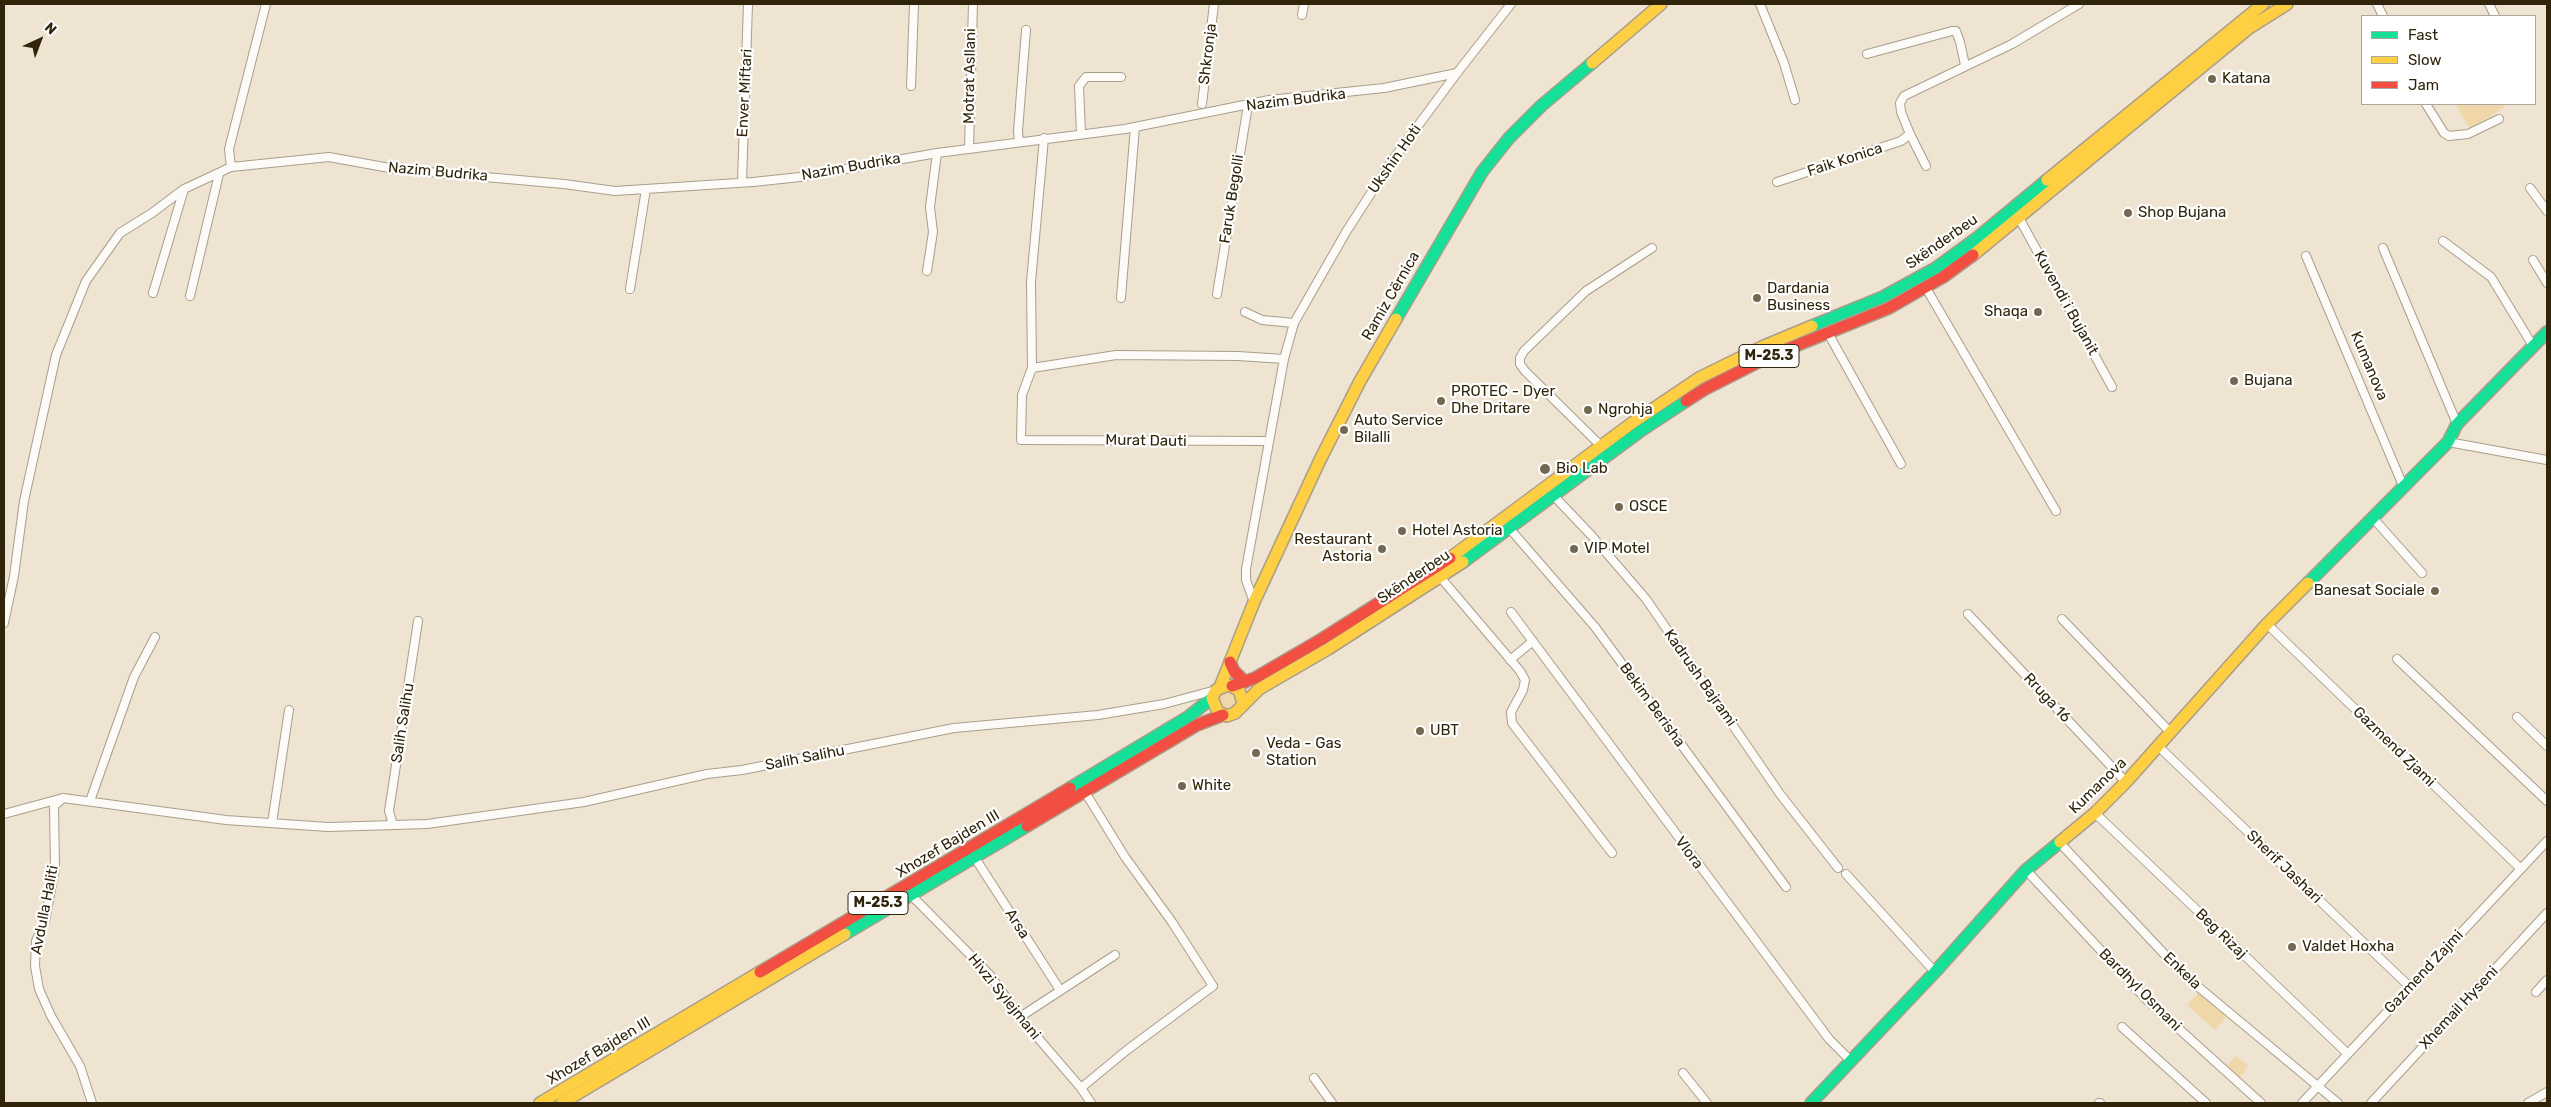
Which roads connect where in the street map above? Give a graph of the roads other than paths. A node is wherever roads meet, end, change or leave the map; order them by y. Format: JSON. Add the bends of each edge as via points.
{"nodes":[{"id":1,"x":266,"y":4,"type":"edge"},
{"id":2,"x":748,"y":4,"type":"edge"},
{"id":3,"x":914,"y":4,"type":"edge"},
{"id":4,"x":973,"y":4,"type":"edge"},
{"id":5,"x":1214,"y":4,"type":"edge"},
{"id":6,"x":1304,"y":4,"type":"edge"},
{"id":7,"x":1511,"y":4,"type":"edge"},
{"id":8,"x":1661,"y":4,"type":"edge"},
{"id":9,"x":1760,"y":4,"type":"edge"},
{"id":10,"x":2079,"y":4,"type":"edge"},
{"id":11,"x":2263,"y":4,"type":"edge"},
{"id":12,"x":2287,"y":4,"type":"edge"},
{"id":13,"x":1302,"y":15,"type":"dead end"},
{"id":14,"x":1026,"y":30,"type":"dead end"},
{"id":15,"x":1867,"y":54,"type":"dead end"},
{"id":16,"x":1965,"y":65,"type":"junction"},
{"id":17,"x":1457,"y":73,"type":"junction"},
{"id":18,"x":1121,"y":77,"type":"dead end"},
{"id":19,"x":911,"y":86,"type":"dead end"},
{"id":20,"x":1795,"y":100,"type":"dead end"},
{"id":21,"x":1202,"y":104,"type":"dead end"},
{"id":22,"x":1248,"y":105,"type":"junction"},
{"id":23,"x":2427,"y":105,"type":"edge"},
{"id":24,"x":2499,"y":119,"type":"dead end"},
{"id":25,"x":1135,"y":127,"type":"junction"},
{"id":26,"x":1081,"y":133,"type":"junction"},
{"id":27,"x":1910,"y":134,"type":"junction"},
{"id":28,"x":1044,"y":138,"type":"junction"},
{"id":29,"x":1019,"y":142,"type":"junction"},
{"id":30,"x":969,"y":148,"type":"junction"},
{"id":31,"x":937,"y":153,"type":"junction"},
{"id":32,"x":1926,"y":166,"type":"dead end"},
{"id":33,"x":231,"y":167,"type":"junction"},
{"id":34,"x":220,"y":174,"type":"junction"},
{"id":35,"x":742,"y":182,"type":"junction"},
{"id":36,"x":1777,"y":182,"type":"dead end"},
{"id":37,"x":2530,"y":188,"type":"dead end"},
{"id":38,"x":184,"y":189,"type":"junction"},
{"id":39,"x":646,"y":189,"type":"junction"},
{"id":40,"x":2547,"y":211,"type":"edge"},
{"id":41,"x":2019,"y":218,"type":"junction"},
{"id":42,"x":2443,"y":242,"type":"dead end"},
{"id":43,"x":1652,"y":248,"type":"dead end"},
{"id":44,"x":2383,"y":248,"type":"dead end"},
{"id":45,"x":2306,"y":256,"type":"dead end"},
{"id":46,"x":2533,"y":260,"type":"dead end"},
{"id":47,"x":927,"y":271,"type":"dead end"},
{"id":48,"x":2547,"y":283,"type":"edge"},
{"id":49,"x":1926,"y":288,"type":"junction"},
{"id":50,"x":630,"y":289,"type":"dead end"},
{"id":51,"x":153,"y":294,"type":"dead end"},
{"id":52,"x":1217,"y":294,"type":"dead end"},
{"id":53,"x":190,"y":296,"type":"dead end"},
{"id":54,"x":1121,"y":298,"type":"dead end"},
{"id":55,"x":1245,"y":312,"type":"dead end"},
{"id":56,"x":1294,"y":323,"type":"junction"},
{"id":57,"x":2547,"y":332,"type":"edge"},
{"id":58,"x":1828,"y":333,"type":"junction"},
{"id":59,"x":2533,"y":346,"type":"junction"},
{"id":60,"x":1284,"y":359,"type":"junction"},
{"id":61,"x":1032,"y":368,"type":"junction"},
{"id":62,"x":2112,"y":387,"type":"dead end"},
{"id":63,"x":2457,"y":424,"type":"junction"},
{"id":64,"x":1270,"y":441,"type":"junction"},
{"id":65,"x":2448,"y":442,"type":"junction"},
{"id":66,"x":1601,"y":446,"type":"junction"},
{"id":67,"x":2547,"y":460,"type":"edge"},
{"id":68,"x":1901,"y":464,"type":"dead end"},
{"id":69,"x":2404,"y":488,"type":"junction"},
{"id":70,"x":1554,"y":496,"type":"junction"},
{"id":71,"x":2056,"y":511,"type":"dead end"},
{"id":72,"x":2373,"y":518,"type":"junction"},
{"id":73,"x":1510,"y":529,"type":"junction"},
{"id":74,"x":2422,"y":573,"type":"dead end"},
{"id":75,"x":1441,"y":578,"type":"junction"},
{"id":76,"x":1254,"y":602,"type":"junction"},
{"id":77,"x":1511,"y":612,"type":"dead end"},
{"id":78,"x":1968,"y":614,"type":"dead end"},
{"id":79,"x":2062,"y":619,"type":"dead end"},
{"id":80,"x":418,"y":621,"type":"dead end"},
{"id":81,"x":4,"y":623,"type":"edge"},
{"id":82,"x":2267,"y":624,"type":"junction"},
{"id":83,"x":155,"y":637,"type":"dead end"},
{"id":84,"x":1533,"y":641,"type":"junction"},
{"id":85,"x":2397,"y":659,"type":"dead end"},
{"id":86,"x":1510,"y":660,"type":"junction"},
{"id":87,"x":1230,"y":662,"type":"junction"},
{"id":88,"x":1240,"y":687,"type":"junction"},
{"id":89,"x":1216,"y":692,"type":"junction"},
{"id":90,"x":289,"y":710,"type":"dead end"},
{"id":91,"x":1222,"y":715,"type":"junction"},
{"id":92,"x":2517,"y":717,"type":"dead end"},
{"id":93,"x":2171,"y":733,"type":"junction"},
{"id":94,"x":2158,"y":746,"type":"junction"},
{"id":95,"x":2547,"y":746,"type":"edge"},
{"id":96,"x":2126,"y":782,"type":"junction"},
{"id":97,"x":1085,"y":792,"type":"junction"},
{"id":98,"x":63,"y":798,"type":"junction"},
{"id":99,"x":90,"y":800,"type":"junction"},
{"id":100,"x":2547,"y":801,"type":"edge"},
{"id":101,"x":2094,"y":813,"type":"junction"},
{"id":102,"x":4,"y":814,"type":"edge"},
{"id":103,"x":272,"y":823,"type":"junction"},
{"id":104,"x":393,"y":825,"type":"junction"},
{"id":105,"x":2547,"y":841,"type":"edge"},
{"id":106,"x":2059,"y":842,"type":"junction"},
{"id":107,"x":1612,"y":853,"type":"dead end"},
{"id":108,"x":975,"y":858,"type":"junction"},
{"id":109,"x":1838,"y":868,"type":"dead end"},
{"id":110,"x":2521,"y":869,"type":"junction"},
{"id":111,"x":2026,"y":870,"type":"junction"},
{"id":112,"x":1846,"y":874,"type":"dead end"},
{"id":113,"x":1786,"y":887,"type":"dead end"},
{"id":114,"x":912,"y":896,"type":"junction"},
{"id":115,"x":2547,"y":913,"type":"edge"},
{"id":116,"x":1115,"y":955,"type":"dead end"},
{"id":117,"x":1935,"y":972,"type":"junction"},
{"id":118,"x":2547,"y":980,"type":"edge"},
{"id":119,"x":2410,"y":987,"type":"junction"},
{"id":120,"x":1060,"y":990,"type":"junction"},
{"id":121,"x":2536,"y":992,"type":"dead end"},
{"id":122,"x":1020,"y":1017,"type":"junction"},
{"id":123,"x":2122,"y":1027,"type":"dead end"},
{"id":124,"x":2348,"y":1054,"type":"junction"},
{"id":125,"x":1851,"y":1061,"type":"junction"},
{"id":126,"x":1683,"y":1073,"type":"dead end"},
{"id":127,"x":1314,"y":1078,"type":"dead end"},
{"id":128,"x":2319,"y":1086,"type":"junction"},
{"id":129,"x":1081,"y":1088,"type":"junction"},
{"id":130,"x":2547,"y":1092,"type":"edge"},
{"id":131,"x":92,"y":1103,"type":"edge"},
{"id":132,"x":540,"y":1103,"type":"edge"},
{"id":133,"x":562,"y":1103,"type":"edge"},
{"id":134,"x":1091,"y":1103,"type":"edge"},
{"id":135,"x":1332,"y":1103,"type":"edge"},
{"id":136,"x":1707,"y":1103,"type":"edge"},
{"id":137,"x":1811,"y":1103,"type":"edge"},
{"id":138,"x":2206,"y":1103,"type":"edge"},
{"id":139,"x":2261,"y":1103,"type":"edge"},
{"id":140,"x":2302,"y":1103,"type":"edge"},
{"id":141,"x":2338,"y":1103,"type":"edge"},
{"id":142,"x":2371,"y":1103,"type":"edge"},
{"id":143,"x":2528,"y":1103,"type":"edge"}],
"edges":[{"from":1,"to":33,"type":"street","via":[[229,149]]},
{"from":2,"to":35,"type":"street","name":"Enver Miftari"},
{"from":3,"to":19,"type":"street"},
{"from":4,"to":30,"type":"street","name":"Motrat Asllani"},
{"from":5,"to":21,"type":"street","name":"Shkronja"},
{"from":6,"to":13,"type":"street"},
{"from":7,"to":17,"type":"street","name":"Ukshin Hoti"},
{"from":8,"to":76,"type":"main road","name":"Ramiz Cërnica","via":[[1541,106],[1509,138],[1482,172],[1360,381],[1300,500]]},
{"from":9,"to":20,"type":"street"},
{"from":10,"to":16,"type":"street","via":[[2012,44]]},
{"from":11,"to":66,"type":"main road","name":"Skënderbeu","number":"M-25.3","via":[[1936,268],[1883,297],[1764,346],[1699,378]]},
{"from":12,"to":41,"type":"main road","name":"Skënderbeu","number":"M-25.3","via":[[2249,28]]},
{"from":14,"to":29,"type":"street"},
{"from":15,"to":16,"type":"street","via":[[1952,31],[1956,32],[1960,42]]},
{"from":16,"to":27,"type":"street","via":[[1904,96],[1900,103],[1901,112]]},
{"from":17,"to":22,"type":"street","name":"Nazim Budrika","via":[[1384,88]]},
{"from":17,"to":56,"type":"street","name":"Ukshin Hoti","via":[[1391,162]]},
{"from":18,"to":26,"type":"street","via":[[1086,77],[1079,86]]},
{"from":22,"to":25,"type":"street","name":"Nazim Budrika"},
{"from":22,"to":52,"type":"street","name":"Faruk Begolli"},
{"from":23,"to":24,"type":"street","via":[[2449,136],[2468,134]]},
{"from":25,"to":26,"type":"street","name":"Nazim Budrika"},
{"from":25,"to":54,"type":"street"},
{"from":26,"to":28,"type":"street","name":"Nazim Budrika"},
{"from":27,"to":32,"type":"street"},
{"from":27,"to":36,"type":"street","name":"Faik Konica","via":[[1901,142]]},
{"from":28,"to":29,"type":"street","name":"Nazim Budrika"},
{"from":28,"to":61,"type":"street","via":[[1031,282]]},
{"from":29,"to":30,"type":"street","name":"Nazim Budrika"},
{"from":30,"to":31,"type":"street","name":"Nazim Budrika"},
{"from":31,"to":35,"type":"street","name":"Nazim Budrika","via":[[800,177]]},
{"from":31,"to":47,"type":"street","via":[[930,207],[933,232]]},
{"from":33,"to":34,"type":"street","name":"Nazim Budrika"},
{"from":33,"to":39,"type":"street","name":"Nazim Budrika","via":[[329,156],[395,169],[615,191]]},
{"from":34,"to":38,"type":"street","name":"Nazim Budrika"},
{"from":34,"to":53,"type":"street"},
{"from":35,"to":39,"type":"street","name":"Nazim Budrika"},
{"from":37,"to":40,"type":"street"},
{"from":38,"to":51,"type":"street"},
{"from":38,"to":81,"type":"street","name":"Nazim Budrika","via":[[120,232],[86,281],[56,355],[24,502]]},
{"from":39,"to":50,"type":"street"},
{"from":41,"to":49,"type":"main road","name":"Skënderbeu","number":"M-25.3"},
{"from":41,"to":62,"type":"street","name":"Kuvendi i Bujanit"},
{"from":42,"to":59,"type":"street","via":[[2491,277]]},
{"from":43,"to":66,"type":"street","via":[[1586,291],[1520,358],[1525,371]]},
{"from":44,"to":63,"type":"street"},
{"from":45,"to":69,"type":"street","name":"Kumanova"},
{"from":46,"to":48,"type":"street"},
{"from":49,"to":58,"type":"main road","name":"Skënderbeu","number":"M-25.3","via":[[1889,308]]},
{"from":49,"to":71,"type":"street","name":"Skënderbeu"},
{"from":55,"to":56,"type":"street","via":[[1262,320]]},
{"from":56,"to":60,"type":"street","name":"Ukshin Hoti"},
{"from":57,"to":59,"type":"main road","name":"Kumanova"},
{"from":58,"to":68,"type":"street"},
{"from":58,"to":70,"type":"main road","name":"Skënderbeu","number":"M-25.3","via":[[1768,357],[1705,389],[1639,432]]},
{"from":59,"to":63,"type":"main road","name":"Kumanova"},
{"from":60,"to":61,"type":"street","via":[[1116,355]]},
{"from":60,"to":64,"type":"street","name":"Ukshin Hoti"},
{"from":61,"to":64,"type":"street","name":"Murat Dauti","via":[[1022,396],[1019,438],[1023,441]]},
{"from":63,"to":65,"type":"main road","name":"Kumanova"},
{"from":64,"to":76,"type":"street","name":"Ukshin Hoti","via":[[1246,569],[1246,580]]},
{"from":65,"to":67,"type":"street"},
{"from":65,"to":69,"type":"main road","name":"Kumanova"},
{"from":66,"to":88,"type":"main road","name":"Skënderbeu","number":"M-25.3","via":[[1434,569]]},
{"from":69,"to":72,"type":"main road","name":"Kumanova"},
{"from":70,"to":73,"type":"main road","name":"Skënderbeu","number":"M-25.3"},
{"from":70,"to":109,"type":"street","name":"Kadrush Bajrami","via":[[1646,599],[1780,794]]},
{"from":72,"to":74,"type":"street"},
{"from":72,"to":82,"type":"main road","name":"Kumanova"},
{"from":73,"to":75,"type":"main road","name":"Skënderbeu","number":"M-25.3"},
{"from":73,"to":113,"type":"street","name":"Bekim Berisha","via":[[1595,627]]},
{"from":75,"to":86,"type":"street"},
{"from":75,"to":88,"type":"main road","name":"Skënderbeu","number":"M-25.3","via":[[1259,689]]},
{"from":76,"to":87,"type":"main road","name":"Ramiz Cërnica"},
{"from":77,"to":84,"type":"street","name":"Vlora"},
{"from":78,"to":96,"type":"street","name":"Rruga 16"},
{"from":79,"to":93,"type":"street"},
{"from":80,"to":104,"type":"street","name":"Salih Salihu","via":[[389,811]]},
{"from":82,"to":93,"type":"main road","name":"Kumanova"},
{"from":82,"to":110,"type":"street","name":"Gazmend Zjami"},
{"from":83,"to":99,"type":"street","via":[[134,677]]},
{"from":84,"to":86,"type":"street"},
{"from":84,"to":125,"type":"street","name":"Vlora","via":[[1829,1038]]},
{"from":85,"to":100,"type":"street"},
{"from":86,"to":107,"type":"street","via":[[1525,680],[1511,712],[1512,723]]},
{"from":87,"to":88,"type":"main road"},
{"from":87,"to":89,"type":"main road","name":"Ramiz Cërnica"},
{"from":88,"to":89,"type":"main road","number":"M-25.3"},
{"from":88,"to":91,"type":"main road","number":"M-25.3","via":[[1235,713]]},
{"from":89,"to":91,"type":"main road","via":[[1215,709]]},
{"from":89,"to":104,"type":"street","name":"Salih Salihu","via":[[1098,715],[945,729],[742,770],[707,774],[584,802],[427,824]]},
{"from":89,"to":132,"type":"main road","name":"Xhozef Bajden III","number":"M-25.3","via":[[1188,717]]},
{"from":90,"to":103,"type":"street"},
{"from":91,"to":97,"type":"main road","name":"Xhozef Bajden III","number":"M-25.3","via":[[1197,725]]},
{"from":92,"to":95,"type":"street"},
{"from":93,"to":94,"type":"main road","name":"Kumanova"},
{"from":94,"to":96,"type":"main road","name":"Kumanova"},
{"from":94,"to":119,"type":"street","name":"Sherif Jashari"},
{"from":96,"to":101,"type":"main road","name":"Kumanova"},
{"from":97,"to":108,"type":"main road","name":"Xhozef Bajden III","number":"M-25.3"},
{"from":97,"to":129,"type":"street","via":[[1213,986]]},
{"from":98,"to":99,"type":"street","name":"Salih Salihu"},
{"from":98,"to":102,"type":"street","name":"Salih Salihu"},
{"from":98,"to":131,"type":"street","name":"Avdulla Haliti","via":[[54,806],[55,868],[45,921],[36,941],[34,966],[39,989],[80,1066]]},
{"from":99,"to":103,"type":"street","name":"Salih Salihu","via":[[226,820]]},
{"from":101,"to":106,"type":"main road","name":"Kumanova"},
{"from":101,"to":124,"type":"street","name":"Beg Rizaj"},
{"from":103,"to":104,"type":"street","name":"Salih Salihu","via":[[328,827]]},
{"from":105,"to":110,"type":"street","name":"Gazmend Zajmi"},
{"from":106,"to":111,"type":"main road","name":"Kumanova"},
{"from":106,"to":128,"type":"street","name":"Enkela","via":[[2184,975]]},
{"from":108,"to":114,"type":"main road","name":"Xhozef Bajden III","number":"M-25.3"},
{"from":108,"to":120,"type":"street","name":"Arsa"},
{"from":110,"to":119,"type":"street","name":"Gazmend Zajmi"},
{"from":111,"to":117,"type":"main road","name":"Kumanova"},
{"from":111,"to":139,"type":"street","name":"Bardhyl Osmani","via":[[2147,1000]]},
{"from":112,"to":117,"type":"street"},
{"from":114,"to":122,"type":"street","name":"Hivzi Sylejmani","via":[[990,975]]},
{"from":114,"to":133,"type":"main road","name":"Xhozef Bajden III","number":"M-25.3"},
{"from":115,"to":142,"type":"street","name":"Xhemail Hyseni"},
{"from":116,"to":120,"type":"street"},
{"from":117,"to":125,"type":"main road","name":"Kumanova"},
{"from":118,"to":121,"type":"street"},
{"from":119,"to":124,"type":"street","name":"Gazmend Zajmi"},
{"from":120,"to":122,"type":"street"},
{"from":122,"to":129,"type":"street","name":"Hivzi Sylejmani"},
{"from":123,"to":138,"type":"street"},
{"from":124,"to":128,"type":"street","name":"Gazmend Zajmi"},
{"from":125,"to":137,"type":"main road","name":"Kumanova"},
{"from":126,"to":136,"type":"street"},
{"from":127,"to":135,"type":"street"},
{"from":128,"to":140,"type":"street","name":"Gazmend Zajmi"},
{"from":128,"to":141,"type":"street"},
{"from":129,"to":134,"type":"street","name":"Hivzi Sylejmani"},
{"from":130,"to":143,"type":"street"}]}
